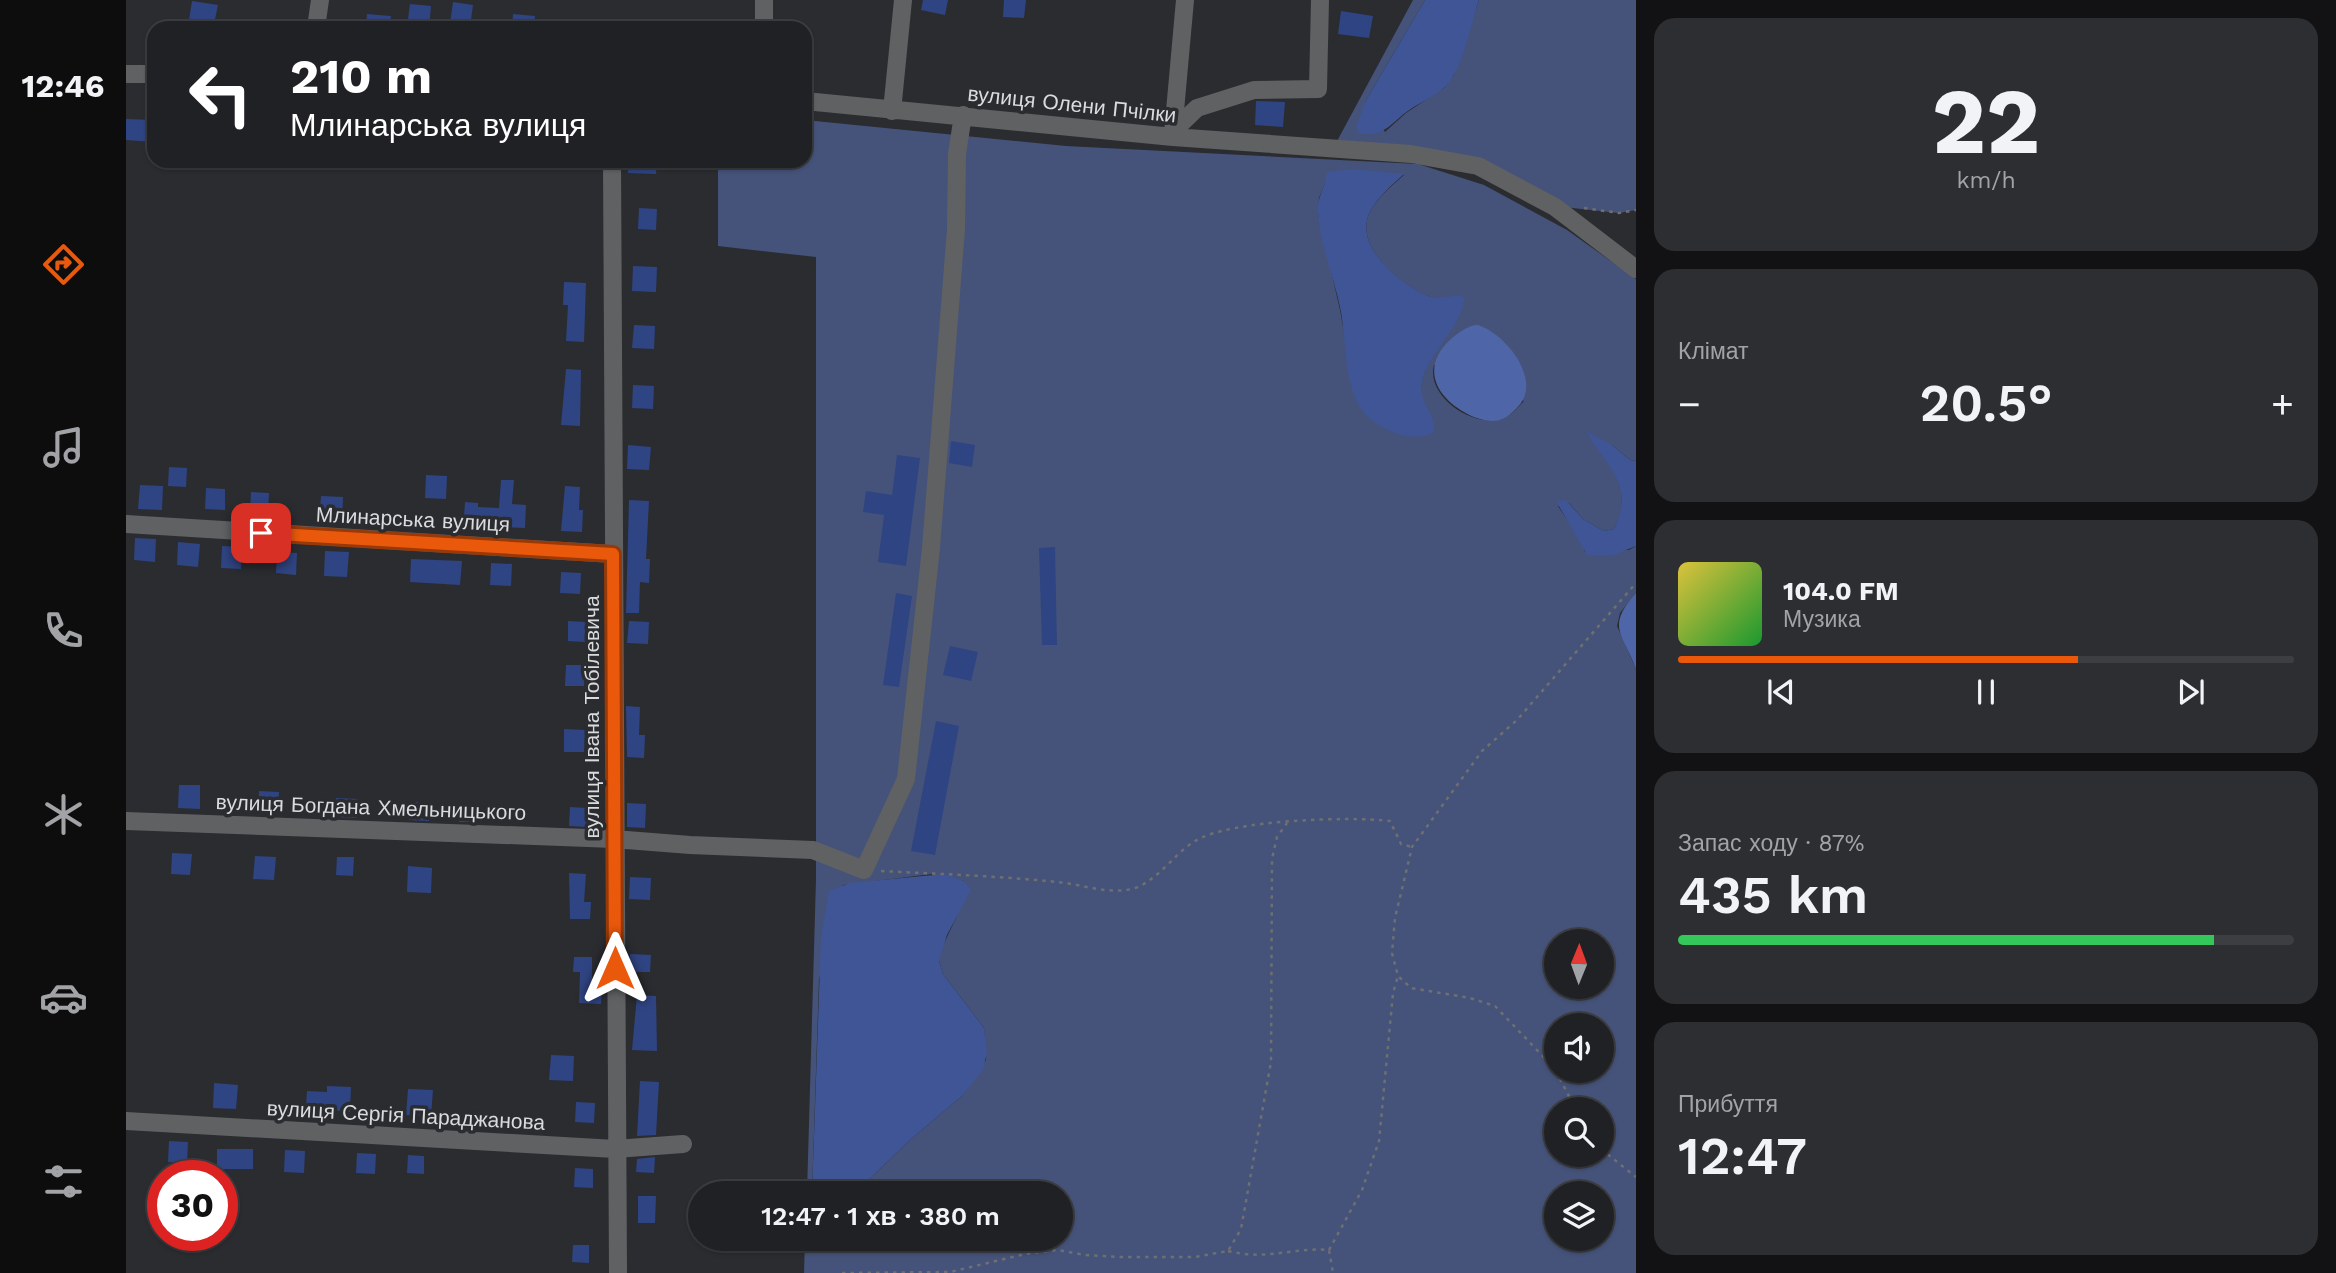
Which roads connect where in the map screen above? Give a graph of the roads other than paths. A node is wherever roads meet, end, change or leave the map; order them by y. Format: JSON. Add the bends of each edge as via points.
{"nodes":[{"id":1,"x":320,"y":0,"type":"edge"},
{"id":2,"x":764,"y":0,"type":"edge"},
{"id":3,"x":903,"y":0,"type":"edge"},
{"id":4,"x":1185,"y":0,"type":"edge"},
{"id":5,"x":1320,"y":0,"type":"edge"},
{"id":6,"x":317,"y":21,"type":"edge"},
{"id":7,"x":764,"y":21,"type":"edge"},
{"id":8,"x":126,"y":74,"type":"edge"},
{"id":9,"x":147,"y":74,"type":"edge"},
{"id":10,"x":812,"y":102,"type":"edge"},
{"id":11,"x":892,"y":111,"type":"junction"},
{"id":12,"x":963,"y":115,"type":"junction"},
{"id":13,"x":1173,"y":134,"type":"junction"},
{"id":14,"x":612,"y":168,"type":"edge"},
{"id":15,"x":1636,"y":269,"type":"edge"},
{"id":16,"x":126,"y":524,"type":"edge"},
{"id":17,"x":613,"y":554,"type":"junction"},
{"id":18,"x":126,"y":821,"type":"edge"},
{"id":19,"x":614,"y":839,"type":"junction"},
{"id":20,"x":126,"y":1121,"type":"edge"},
{"id":21,"x":683,"y":1144,"type":"dead end"},
{"id":22,"x":615,"y":1149,"type":"junction"},
{"id":23,"x":618,"y":1273,"type":"edge"}],
"edges":[{"from":1,"to":6,"type":"street"},
{"from":2,"to":7,"type":"street"},
{"from":3,"to":11,"type":"street"},
{"from":4,"to":13,"type":"street"},
{"from":5,"to":13,"type":"street","via":[[1318,89],[1254,90],[1197,108]]},
{"from":8,"to":9,"type":"street"},
{"from":10,"to":11,"type":"street","name":"вулиця Олени Пчілки"},
{"from":11,"to":12,"type":"street","name":"вулиця Олени Пчілки"},
{"from":12,"to":13,"type":"street","name":"вулиця Олени Пчілки"},
{"from":12,"to":19,"type":"street","name":"вулиця Богдана Хмельницького","via":[[931,548],[906,779],[864,870],[813,850]]},
{"from":13,"to":15,"type":"street","name":"вулиця Олени Пчілки","via":[[1411,155],[1478,166],[1555,207]]},
{"from":14,"to":17,"type":"street","name":"вулиця Івана Тобілевича"},
{"from":16,"to":17,"type":"street","name":"Млинарська вулиця"},
{"from":17,"to":19,"type":"street","name":"вулиця Івана Тобілевича"},
{"from":18,"to":19,"type":"street","name":"вулиця Богдана Хмельницького"},
{"from":19,"to":22,"type":"street","name":"вулиця Івана Тобілевича"},
{"from":20,"to":22,"type":"street","name":"вулиця Сергія Параджанова"},
{"from":21,"to":22,"type":"street","name":"вулиця Сергія Параджанова"},
{"from":22,"to":23,"type":"street","name":"вулиця Івана Тобілевича"}]}
